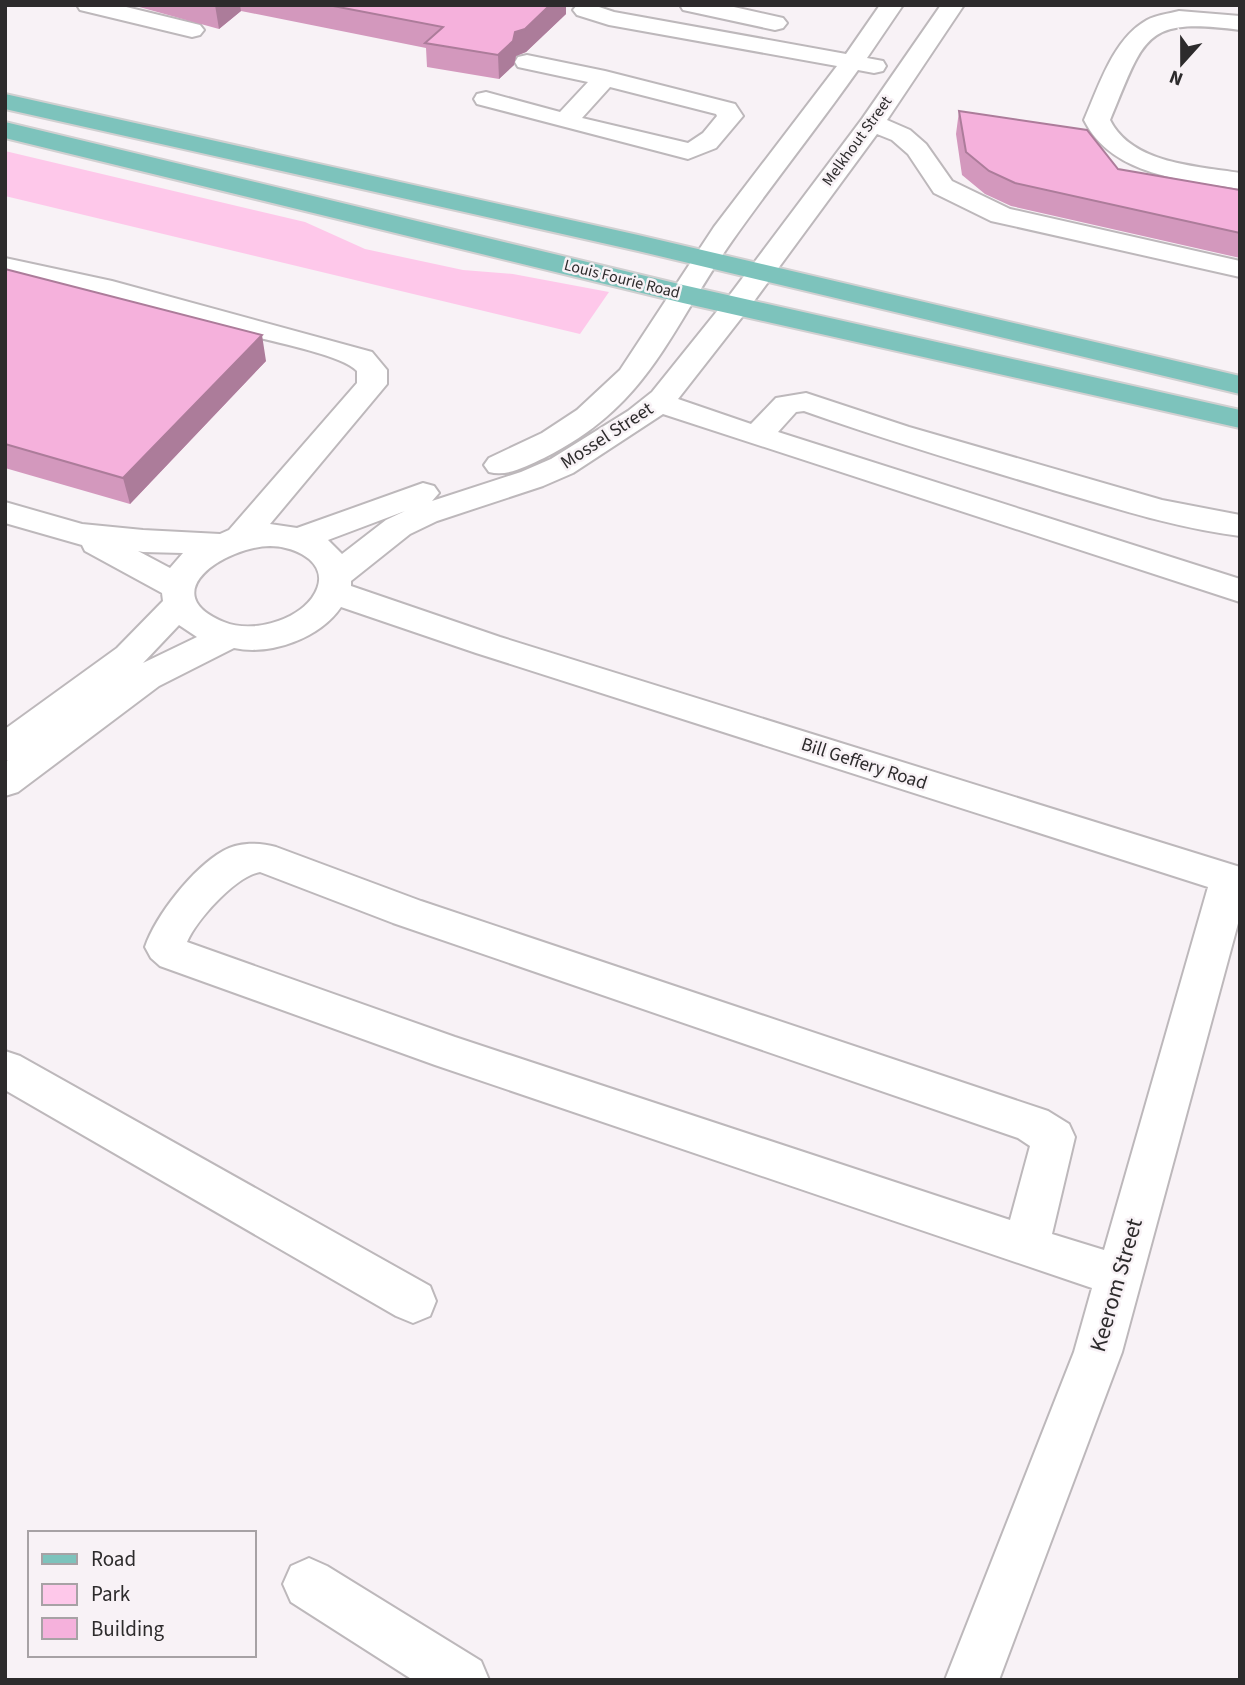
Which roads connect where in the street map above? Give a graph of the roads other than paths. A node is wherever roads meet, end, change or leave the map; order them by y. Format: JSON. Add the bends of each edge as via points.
{"nodes":[{"id":1,"x":88,"y":5,"type":"edge"},
{"id":2,"x":691,"y":5,"type":"edge"},
{"id":3,"x":892,"y":5,"type":"edge"},
{"id":4,"x":945,"y":7,"type":"edge"},
{"id":5,"x":587,"y":8,"type":"edge"},
{"id":6,"x":783,"y":14,"type":"edge"},
{"id":7,"x":1240,"y":23,"type":"edge"},
{"id":8,"x":192,"y":30,"type":"dead end"},
{"id":9,"x":760,"y":47,"type":"junction"},
{"id":10,"x":527,"y":62,"type":"edge"},
{"id":11,"x":852,"y":64,"type":"junction"},
{"id":12,"x":907,"y":69,"type":"junction"},
{"id":13,"x":605,"y":78,"type":"junction"},
{"id":14,"x":486,"y":99,"type":"dead end"},
{"id":15,"x":5,"y":101,"type":"edge"},
{"id":16,"x":565,"y":121,"type":"junction"},
{"id":17,"x":872,"y":123,"type":"junction"},
{"id":18,"x":5,"y":130,"type":"edge"},
{"id":19,"x":1240,"y":181,"type":"edge"},
{"id":20,"x":705,"y":261,"type":"junction"},
{"id":21,"x":5,"y":266,"type":"edge"},
{"id":22,"x":1240,"y":269,"type":"edge"},
{"id":23,"x":758,"y":274,"type":"junction"},
{"id":24,"x":683,"y":294,"type":"junction"},
{"id":25,"x":736,"y":306,"type":"junction"},
{"id":26,"x":1240,"y":385,"type":"edge"},
{"id":27,"x":659,"y":402,"type":"junction"},
{"id":28,"x":1240,"y":419,"type":"edge"},
{"id":29,"x":757,"y":436,"type":"junction"},
{"id":30,"x":5,"y":512,"type":"edge"},
{"id":31,"x":1191,"y":518,"type":"junction"},
{"id":32,"x":1240,"y":526,"type":"edge"},
{"id":33,"x":81,"y":534,"type":"junction"},
{"id":34,"x":298,"y":539,"type":"junction"},
{"id":35,"x":230,"y":540,"type":"junction"},
{"id":36,"x":1172,"y":569,"type":"junction"},
{"id":37,"x":335,"y":584,"type":"junction"},
{"id":38,"x":1240,"y":591,"type":"edge"},
{"id":39,"x":178,"y":595,"type":"junction"},
{"id":40,"x":310,"y":620,"type":"junction"},
{"id":41,"x":229,"y":636,"type":"junction"},
{"id":42,"x":488,"y":645,"type":"junction"},
{"id":43,"x":20,"y":717,"type":"edge"},
{"id":44,"x":5,"y":748,"type":"edge"},
{"id":45,"x":5,"y":782,"type":"edge"},
{"id":46,"x":1235,"y":881,"type":"edge"},
{"id":47,"x":5,"y":1069,"type":"edge"},
{"id":48,"x":1026,"y":1246,"type":"junction"},
{"id":49,"x":1119,"y":1276,"type":"junction"},
{"id":50,"x":413,"y":1301,"type":"dead end"},
{"id":51,"x":309,"y":1584,"type":"dead end"},
{"id":52,"x":462,"y":1680,"type":"edge"},
{"id":53,"x":972,"y":1680,"type":"edge"}],
"edges":[{"from":1,"to":8,"type":"street"},
{"from":2,"to":6,"type":"street"},
{"from":3,"to":11,"type":"street"},
{"from":4,"to":12,"type":"street","name":"Melkhout Street"},
{"from":5,"to":9,"type":"street","via":[[609,18]]},
{"from":6,"to":9,"type":"street"},
{"from":7,"to":19,"type":"street","via":[[1167,19],[1146,28],[1128,48],[1097,120],[1102,134],[1130,155]]},
{"from":9,"to":11,"type":"street"},
{"from":10,"to":13,"type":"street"},
{"from":11,"to":12,"type":"street"},
{"from":11,"to":20,"type":"street"},
{"from":12,"to":17,"type":"street","name":"Melkhout Street"},
{"from":13,"to":16,"type":"street"},
{"from":13,"to":16,"type":"street","via":[[726,109],[730,116],[706,145],[688,151]]},
{"from":14,"to":16,"type":"street"},
{"from":15,"to":20,"type":"main road","name":"Louis Fourie Road"},
{"from":17,"to":22,"type":"street","via":[[901,135],[917,149],[943,187],[1001,215]]},
{"from":17,"to":23,"type":"street","name":"Melkhout Street"},
{"from":18,"to":24,"type":"main road","name":"Louis Fourie Road"},
{"from":20,"to":23,"type":"main road","name":"Louis Fourie Road"},
{"from":20,"to":24,"type":"street","name":"Mossel Street"},
{"from":21,"to":35,"type":"street","via":[[362,358],[372,370],[372,384]]},
{"from":23,"to":25,"type":"street","name":"Mossel Street"},
{"from":23,"to":26,"type":"main road","name":"Louis Fourie Road"},
{"from":24,"to":25,"type":"main road","name":"Louis Fourie Road"},
{"from":24,"to":34,"type":"street","name":"Mossel Street","via":[[631,377],[600,406],[542,447]]},
{"from":25,"to":27,"type":"street","name":"Mossel Street"},
{"from":25,"to":28,"type":"main road","name":"Louis Fourie Road"},
{"from":27,"to":29,"type":"street"},
{"from":27,"to":37,"type":"street","name":"Mossel Street","via":[[562,466],[398,527]]},
{"from":29,"to":31,"type":"street","via":[[787,404],[806,402],[911,438]]},
{"from":29,"to":36,"type":"street"},
{"from":30,"to":33,"type":"street"},
{"from":31,"to":32,"type":"street"},
{"from":31,"to":36,"type":"street"},
{"from":33,"to":35,"type":"street","via":[[143,541]]},
{"from":33,"to":39,"type":"street"},
{"from":34,"to":35,"type":"street","via":[[270,534]]},
{"from":34,"to":37,"type":"street","via":[[328,558]]},
{"from":35,"to":39,"type":"street","via":[[199,555],[184,570]]},
{"from":36,"to":38,"type":"street"},
{"from":37,"to":40,"type":"street","via":[[323,608]]},
{"from":37,"to":42,"type":"street","name":"Bill Geffery Road"},
{"from":39,"to":41,"type":"street","via":[[189,618],[206,630]]},
{"from":39,"to":43,"type":"street","via":[[129,657]]},
{"from":40,"to":41,"type":"street","via":[[272,635]]},
{"from":40,"to":42,"type":"street","name":"Bill Geffery Road"},
{"from":41,"to":45,"type":"street","via":[[146,677]]},
{"from":42,"to":46,"type":"street","name":"Bill Geffery Road"},
{"from":43,"to":44,"type":"street"},
{"from":46,"to":49,"type":"street","name":"Keerom Street"},
{"from":47,"to":50,"type":"street"},
{"from":48,"to":48,"type":"street","via":[[450,1053],[174,955],[165,947],[170,932],[207,887],[237,861],[262,857],[407,912],[1021,1120],[1053,1137]]},
{"from":48,"to":49,"type":"street"},
{"from":49,"to":53,"type":"street","name":"Keerom Street","via":[[1098,1352]]},
{"from":51,"to":52,"type":"street"}]}
